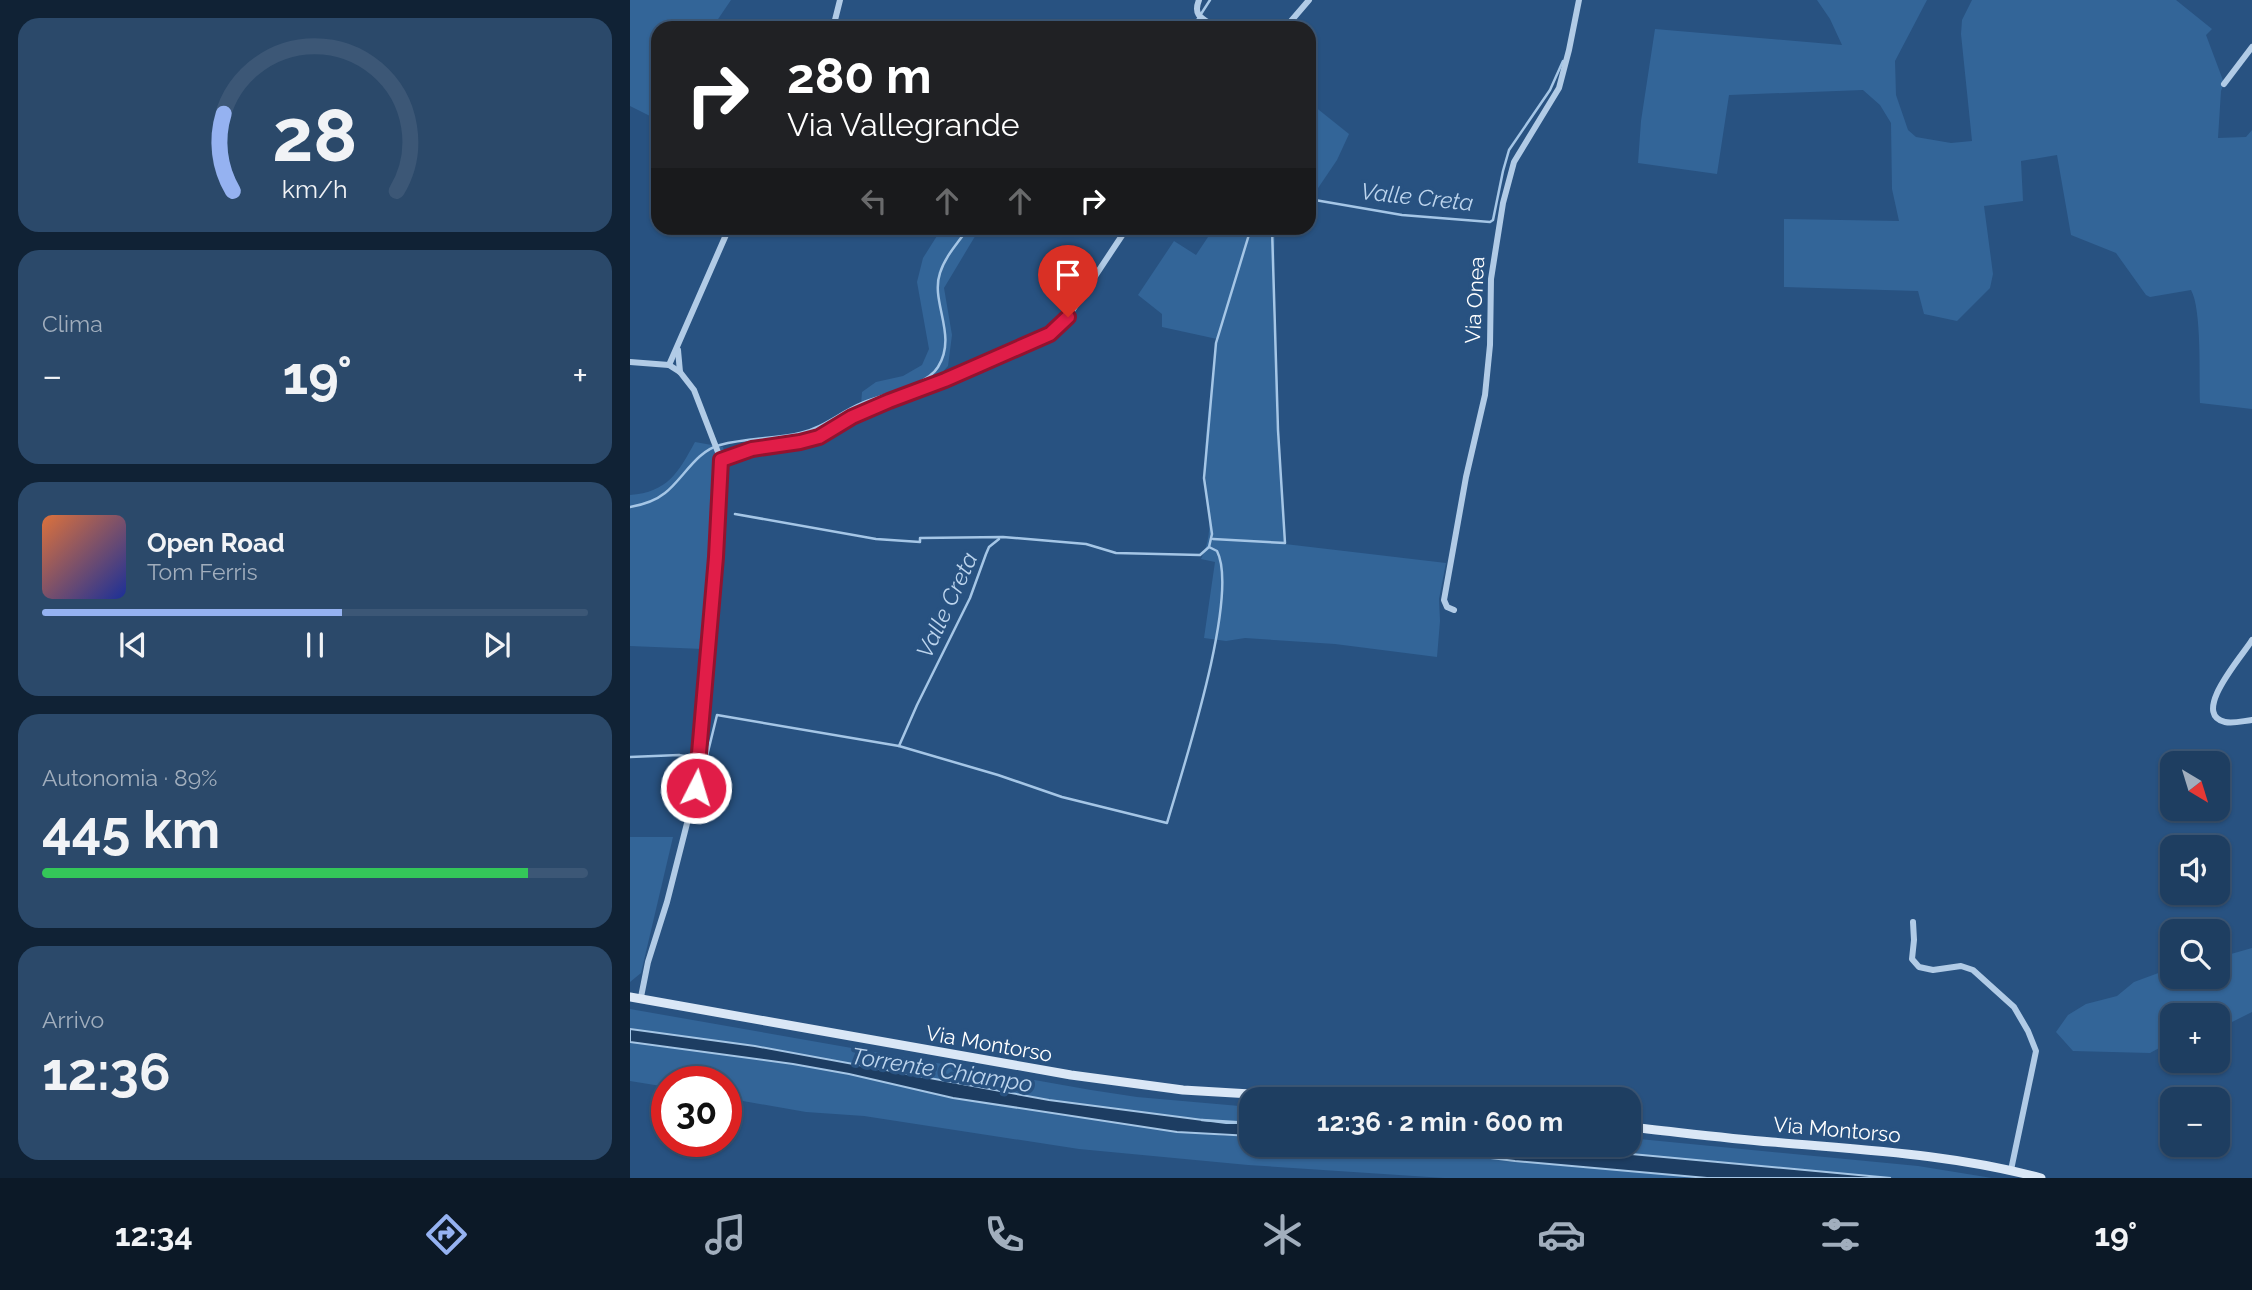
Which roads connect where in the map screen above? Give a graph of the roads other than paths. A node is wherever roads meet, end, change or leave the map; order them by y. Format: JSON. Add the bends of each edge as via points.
{"nodes":[{"id":1,"x":840,"y":0,"type":"edge"},
{"id":2,"x":1199,"y":0,"type":"edge"},
{"id":3,"x":1309,"y":0,"type":"edge"},
{"id":4,"x":1579,"y":0,"type":"edge"},
{"id":5,"x":835,"y":21,"type":"edge"},
{"id":6,"x":1207,"y":21,"type":"edge"},
{"id":7,"x":1291,"y":21,"type":"edge"},
{"id":8,"x":2252,"y":47,"type":"edge"},
{"id":9,"x":2224,"y":84,"type":"dead end"},
{"id":10,"x":726,"y":235,"type":"edge"},
{"id":11,"x":1122,"y":235,"type":"edge"},
{"id":12,"x":678,"y":348,"type":"junction"},
{"id":13,"x":630,"y":362,"type":"edge"},
{"id":14,"x":669,"y":365,"type":"junction"},
{"id":15,"x":680,"y":372,"type":"junction"},
{"id":16,"x":721,"y":460,"type":"junction"},
{"id":17,"x":1454,"y":610,"type":"dead end"},
{"id":18,"x":2252,"y":640,"type":"edge"},
{"id":19,"x":2252,"y":720,"type":"edge"},
{"id":20,"x":1913,"y":922,"type":"dead end"},
{"id":21,"x":630,"y":996,"type":"edge"},
{"id":22,"x":641,"y":997,"type":"junction"},
{"id":23,"x":1239,"y":1093,"type":"edge"},
{"id":24,"x":1641,"y":1128,"type":"edge"},
{"id":25,"x":2011,"y":1170,"type":"junction"},
{"id":26,"x":2041,"y":1178,"type":"edge"}],
"edges":[{"from":1,"to":5,"type":"street"},
{"from":2,"to":6,"type":"street","via":[[1195,9]]},
{"from":3,"to":7,"type":"street"},
{"from":4,"to":17,"type":"street","name":"Via Onea","via":[[1559,88],[1514,162],[1503,203],[1490,279],[1485,395],[1444,600]]},
{"from":8,"to":9,"type":"street"},
{"from":10,"to":12,"type":"street"},
{"from":11,"to":16,"type":"street","via":[[1068,317],[1050,334],[852,417],[819,437],[752,449]]},
{"from":12,"to":14,"type":"street"},
{"from":12,"to":15,"type":"street"},
{"from":13,"to":14,"type":"street"},
{"from":14,"to":15,"type":"street"},
{"from":15,"to":16,"type":"street","via":[[694,390]]},
{"from":16,"to":22,"type":"street","via":[[696,788]]},
{"from":18,"to":19,"type":"street","via":[[2223,679],[2213,707],[2220,721]]},
{"from":20,"to":25,"type":"street","via":[[1912,959],[1919,967],[1973,970],[2014,1007],[2036,1051]]},
{"from":21,"to":22,"type":"main road","name":"Via Montorso"},
{"from":22,"to":23,"type":"main road","name":"Via Montorso","via":[[957,1057],[1183,1090]]},
{"from":24,"to":25,"type":"main road","name":"Via Montorso","via":[[1918,1154]]},
{"from":25,"to":26,"type":"main road","name":"Via Montorso"}]}
